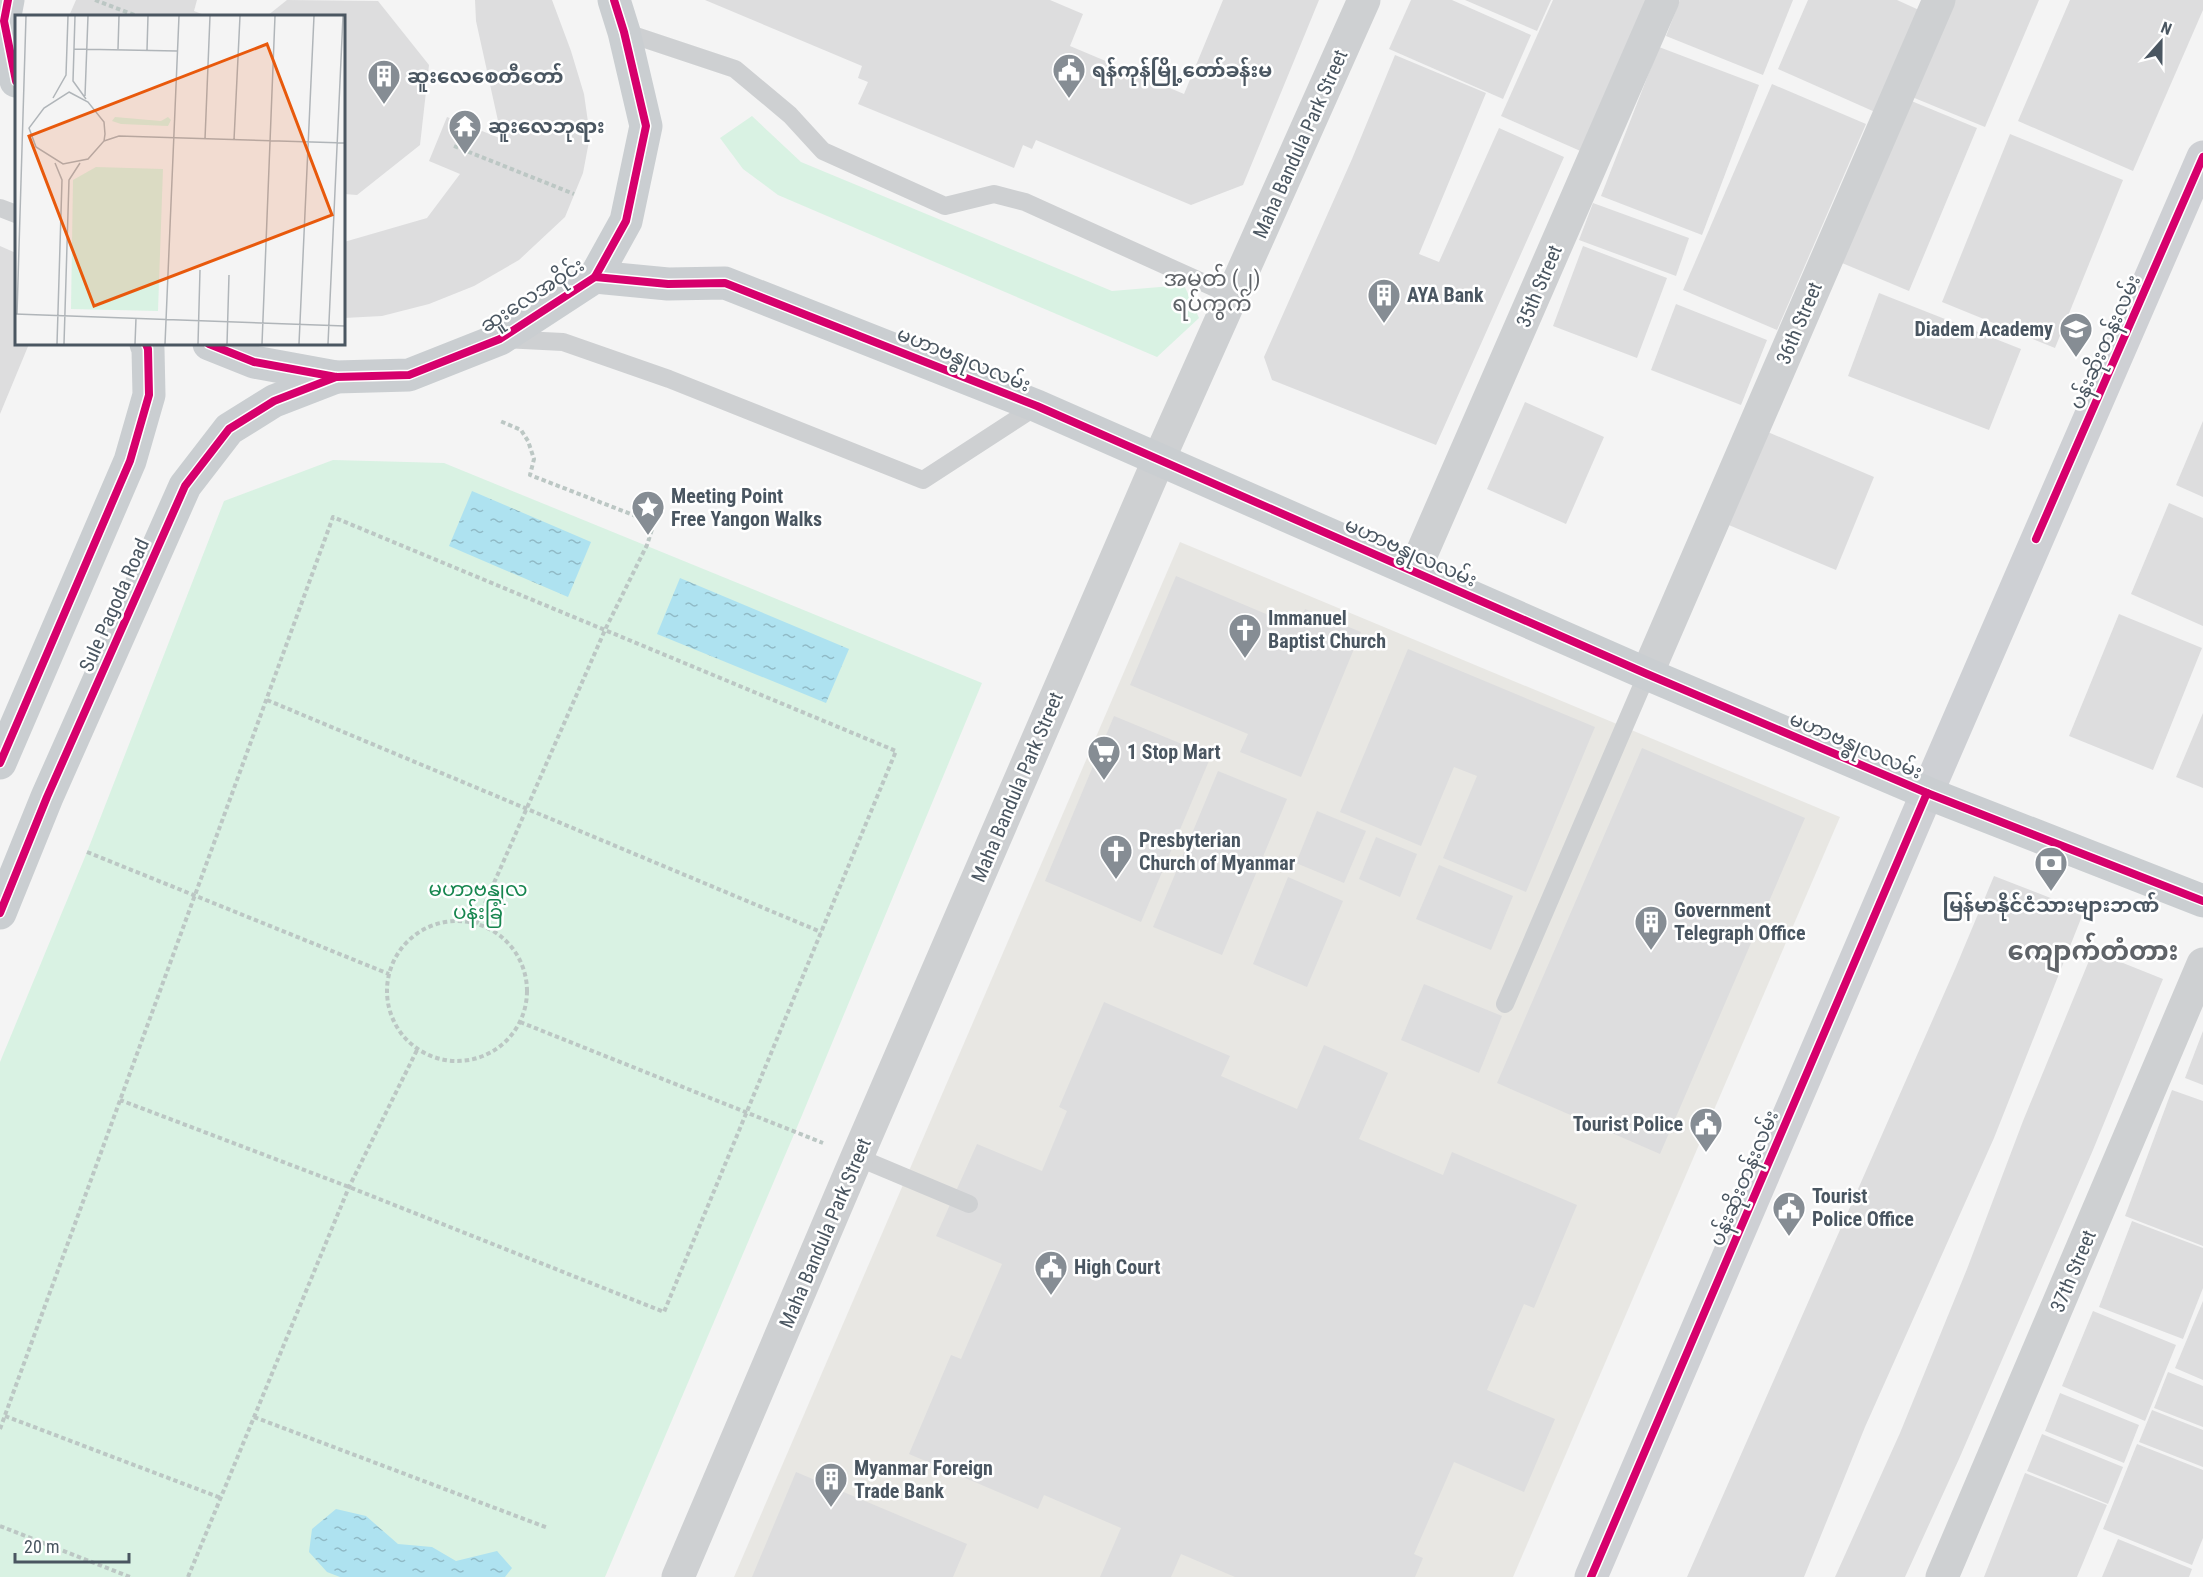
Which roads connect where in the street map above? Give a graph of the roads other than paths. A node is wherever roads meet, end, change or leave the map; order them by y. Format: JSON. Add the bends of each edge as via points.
{"nodes":[{"id":1,"x":614,"y":0,"type":"edge"},
{"id":2,"x":1364,"y":0,"type":"edge"},
{"id":3,"x":1663,"y":0,"type":"edge"},
{"id":4,"x":1940,"y":0,"type":"edge"},
{"id":5,"x":4,"y":15,"type":"edge"},
{"id":6,"x":624,"y":32,"type":"junction"},
{"id":7,"x":15,"y":76,"type":"edge"},
{"id":8,"x":2203,"y":157,"type":"edge"},
{"id":9,"x":0,"y":208,"type":"edge"},
{"id":10,"x":15,"y":214,"type":"edge"},
{"id":11,"x":595,"y":278,"type":"junction"},
{"id":12,"x":1233,"y":296,"type":"junction"},
{"id":13,"x":500,"y":339,"type":"junction"},
{"id":14,"x":146,"y":345,"type":"edge"},
{"id":15,"x":212,"y":345,"type":"edge"},
{"id":16,"x":336,"y":377,"type":"junction"},
{"id":17,"x":1036,"y":406,"type":"junction"},
{"id":18,"x":1159,"y":459,"type":"junction"},
{"id":19,"x":1420,"y":558,"type":"junction"},
{"id":20,"x":1653,"y":660,"type":"junction"},
{"id":21,"x":0,"y":763,"type":"edge"},
{"id":22,"x":1927,"y":793,"type":"junction"},
{"id":23,"x":2203,"y":901,"type":"edge"},
{"id":24,"x":0,"y":913,"type":"edge"},
{"id":25,"x":2203,"y":964,"type":"edge"},
{"id":26,"x":1505,"y":1004,"type":"dead end"},
{"id":27,"x":857,"y":1157,"type":"junction"},
{"id":28,"x":969,"y":1204,"type":"dead end"},
{"id":29,"x":678,"y":1577,"type":"edge"},
{"id":30,"x":1591,"y":1577,"type":"edge"},
{"id":31,"x":1942,"y":1577,"type":"edge"}],
"edges":[{"from":1,"to":6,"type":"main road","name":"ဆူးလေအဝိုင်း"},
{"from":2,"to":12,"type":"street","name":"Maha Bandula Park Street"},
{"from":3,"to":19,"type":"street","name":"35th Street"},
{"from":4,"to":20,"type":"street","name":"36th Street"},
{"from":5,"to":7,"type":"main road"},
{"from":6,"to":11,"type":"main road","name":"ဆူးလေအဝိုင်း","via":[[646,126],[626,221]]},
{"from":6,"to":12,"type":"lane","via":[[735,69],[790,116],[823,151],[945,206],[994,194],[1025,202]]},
{"from":8,"to":22,"type":"main road","name":"ပန်းဆိုးတန်းလမ်း"},
{"from":9,"to":10,"type":"lane"},
{"from":11,"to":13,"type":"main road","name":"ဆူးလေအဝိုင်း"},
{"from":11,"to":17,"type":"main road","name":"မဟာဗန္ဓုလလမ်း","via":[[668,284],[725,283]]},
{"from":12,"to":18,"type":"street","name":"Maha Bandula Park Street"},
{"from":13,"to":16,"type":"main road","name":"ဆူးလေအဝိုင်း","via":[[409,375]]},
{"from":13,"to":17,"type":"lane","via":[[563,342],[669,379],[923,480]]},
{"from":14,"to":21,"type":"main road","via":[[149,395],[130,461]]},
{"from":15,"to":16,"type":"main road","name":"ဆူးလေအဝိုင်း","via":[[254,362]]},
{"from":16,"to":24,"type":"main road","name":"Sule Pagoda Road","via":[[274,401],[229,429],[185,486]]},
{"from":17,"to":18,"type":"main road","name":"မဟာဗန္ဓုလလမ်း"},
{"from":18,"to":19,"type":"main road","name":"မဟာဗန္ဓုလလမ်း"},
{"from":18,"to":27,"type":"street","name":"Maha Bandula Park Street"},
{"from":19,"to":20,"type":"main road","name":"မဟာဗန္ဓုလလမ်း"},
{"from":20,"to":22,"type":"main road","name":"မဟာဗန္ဓုလလမ်း"},
{"from":20,"to":26,"type":"lane"},
{"from":22,"to":23,"type":"main road","name":"မဟာဗန္ဓုလလမ်း"},
{"from":22,"to":30,"type":"main road","name":"ပန်းဆိုးတန်းလမ်း"},
{"from":25,"to":31,"type":"street","name":"37th Street"},
{"from":27,"to":28,"type":"lane"},
{"from":27,"to":29,"type":"street","name":"Maha Bandula Park Street"}]}
